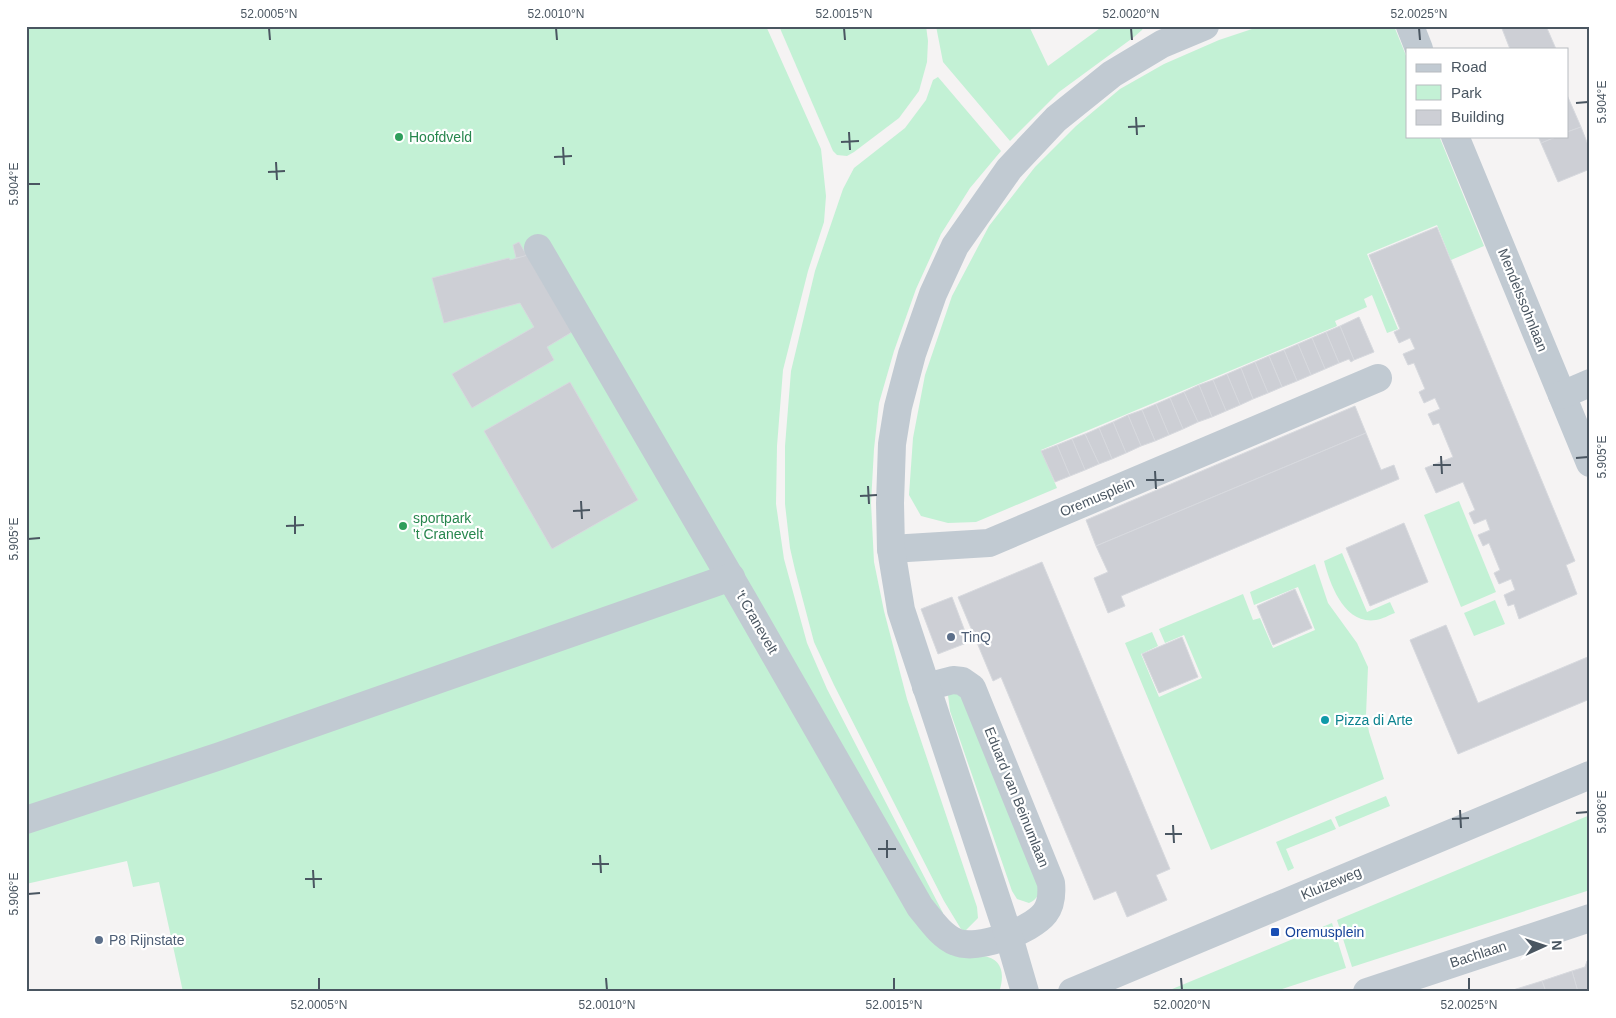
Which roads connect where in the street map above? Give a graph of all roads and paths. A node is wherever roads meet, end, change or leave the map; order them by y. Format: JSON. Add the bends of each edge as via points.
{"nodes":[{"id":1,"x":1205,"y":26,"type":"edge"},
{"id":2,"x":1410,"y":26,"type":"edge"},
{"id":3,"x":1419,"y":48,"type":"edge"},
{"id":4,"x":1456,"y":138,"type":"edge"},
{"id":5,"x":538,"y":248,"type":"dead end"},
{"id":6,"x":1378,"y":378,"type":"dead end"},
{"id":7,"x":1590,"y":383,"type":"edge"},
{"id":8,"x":1562,"y":395,"type":"junction"},
{"id":9,"x":1590,"y":464,"type":"edge"},
{"id":10,"x":891,"y":548,"type":"junction"},
{"id":11,"x":731,"y":577,"type":"junction"},
{"id":12,"x":926,"y":687,"type":"junction"},
{"id":13,"x":1590,"y":775,"type":"edge"},
{"id":14,"x":26,"y":820,"type":"edge"},
{"id":15,"x":1590,"y":918,"type":"edge"},
{"id":16,"x":1009,"y":937,"type":"junction"},
{"id":17,"x":1025,"y":992,"type":"edge"},
{"id":18,"x":1072,"y":992,"type":"edge"},
{"id":19,"x":1367,"y":992,"type":"edge"}],
"edges":[{"from":1,"to":10,"type":"street","via":[[1162,44],[1112,74],[1056,119],[1010,169],[955,246],[933,294],[898,406],[892,444]]},
{"from":2,"to":3,"type":"street"},
{"from":4,"to":8,"type":"street","name":"Mendelssohnlaan"},
{"from":5,"to":11,"type":"street","name":"'t Cranevelt"},
{"from":6,"to":10,"type":"street","name":"Oremusplein","via":[[989,543]]},
{"from":7,"to":8,"type":"street"},
{"from":8,"to":9,"type":"street","name":"Mendelssohnlaan"},
{"from":10,"to":12,"type":"street","via":[[901,610]]},
{"from":11,"to":14,"type":"street","via":[[239,750]]},
{"from":11,"to":16,"type":"street","name":"'t Cranevelt","via":[[920,907],[945,935],[956,942],[968,945]]},
{"from":12,"to":16,"type":"street"},
{"from":12,"to":16,"type":"street","name":"Eduard van Beinumlaan","via":[[953,680],[962,681],[972,688],[1052,883],[1052,895],[1045,913]]},
{"from":13,"to":18,"type":"street","name":"Kluizeweg"},
{"from":15,"to":19,"type":"street","name":"Bachlaan"},
{"from":16,"to":17,"type":"street"}]}
